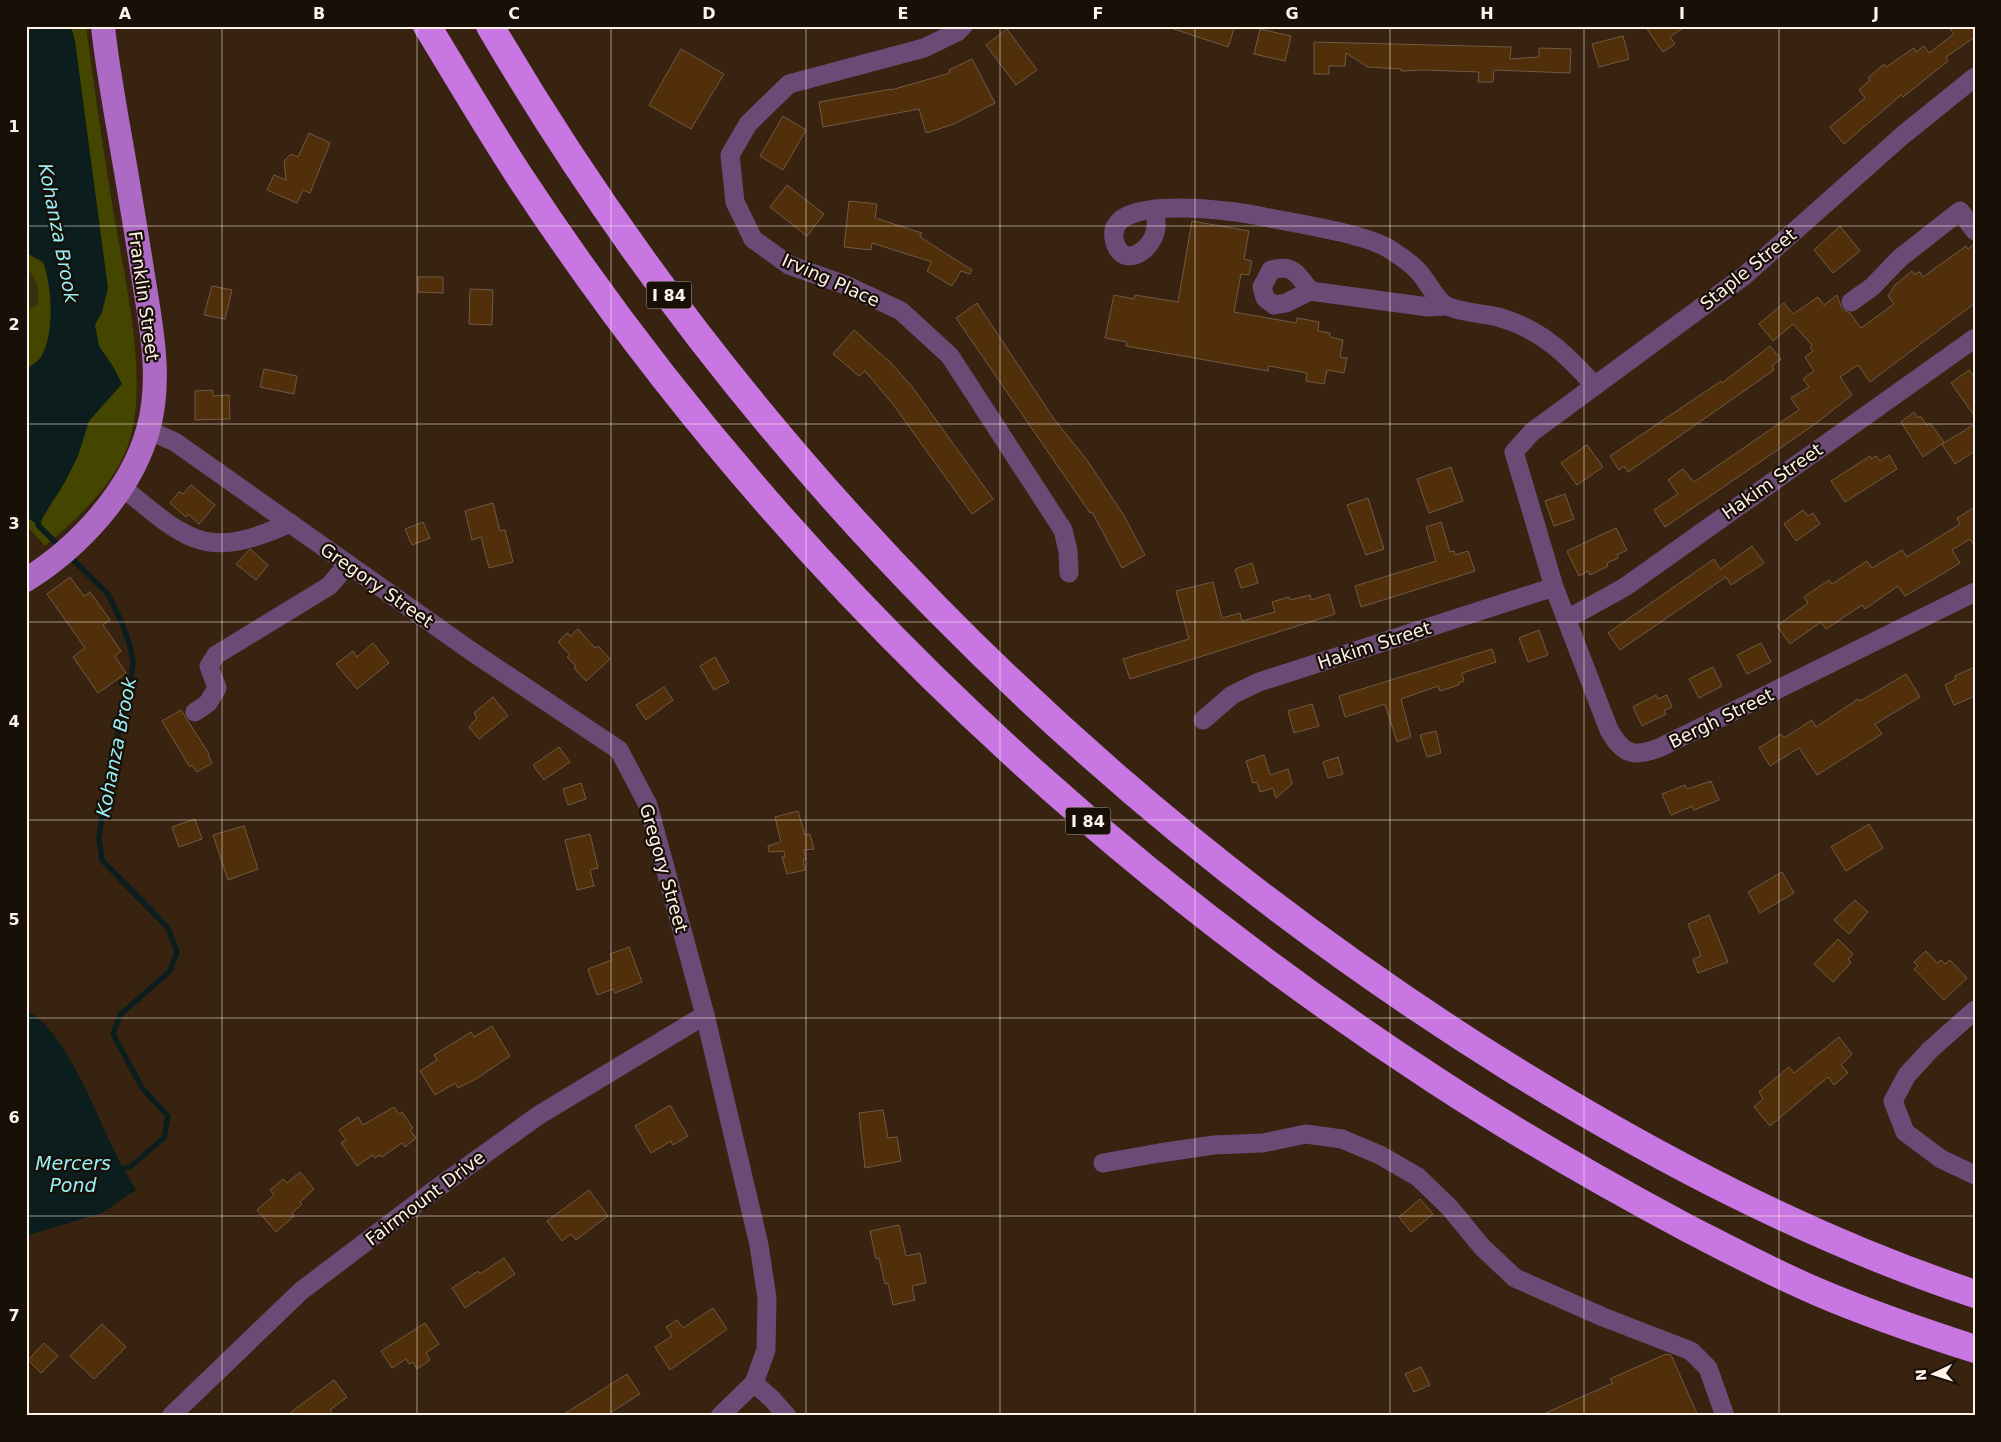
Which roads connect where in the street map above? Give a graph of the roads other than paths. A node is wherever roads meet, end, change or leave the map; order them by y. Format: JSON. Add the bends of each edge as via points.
{"nodes":[{"id":1,"x":103,"y":26,"type":"edge"},
{"id":2,"x":427,"y":26,"type":"edge"},
{"id":3,"x":490,"y":26,"type":"edge"},
{"id":4,"x":963,"y":26,"type":"edge"},
{"id":5,"x":1975,"y":77,"type":"edge"},
{"id":6,"x":1154,"y":209,"type":"dead end"},
{"id":7,"x":1975,"y":231,"type":"edge"},
{"id":8,"x":1310,"y":291,"type":"dead end"},
{"id":9,"x":1852,"y":302,"type":"dead end"},
{"id":10,"x":1445,"y":306,"type":"junction"},
{"id":11,"x":1975,"y":338,"type":"edge"},
{"id":12,"x":1595,"y":386,"type":"junction"},
{"id":13,"x":148,"y":430,"type":"junction"},
{"id":14,"x":1514,"y":452,"type":"joint"},
{"id":15,"x":120,"y":486,"type":"junction"},
{"id":16,"x":290,"y":523,"type":"junction"},
{"id":17,"x":348,"y":564,"type":"junction"},
{"id":18,"x":1070,"y":574,"type":"dead end"},
{"id":19,"x":26,"y":580,"type":"edge"},
{"id":20,"x":1554,"y":587,"type":"junction"},
{"id":21,"x":1975,"y":592,"type":"edge"},
{"id":22,"x":1567,"y":619,"type":"junction"},
{"id":23,"x":195,"y":712,"type":"dead end"},
{"id":24,"x":1203,"y":720,"type":"dead end"},
{"id":25,"x":1975,"y":1010,"type":"edge"},
{"id":26,"x":705,"y":1015,"type":"junction"},
{"id":27,"x":1103,"y":1163,"type":"dead end"},
{"id":28,"x":1975,"y":1174,"type":"edge"},
{"id":29,"x":1975,"y":1294,"type":"edge"},
{"id":30,"x":1975,"y":1349,"type":"edge"},
{"id":31,"x":754,"y":1383,"type":"junction"},
{"id":32,"x":171,"y":1416,"type":"edge"},
{"id":33,"x":720,"y":1416,"type":"edge"},
{"id":34,"x":787,"y":1416,"type":"edge"},
{"id":35,"x":1724,"y":1416,"type":"edge"}],
"edges":[{"from":1,"to":13,"type":"main road","name":"Franklin Street","via":[[154,357],[153,400]]},
{"from":2,"to":30,"type":"highway","number":"I 84","via":[[520,177],[577,259],[704,426],[882,628],[949,695],[1093,825],[1167,887],[1319,1002],[1559,1158],[1729,1250],[1816,1292],[1905,1327]]},
{"from":3,"to":29,"type":"highway","number":"I 84","via":[[564,148],[619,228],[778,435],[880,550],[972,645],[1132,791],[1214,859],[1331,948],[1476,1046],[1587,1114],[1695,1174],[1827,1238],[1910,1273]]},
{"from":4,"to":18,"type":"street","name":"Irving Place","via":[[924,48],[789,84],[748,124],[730,155],[736,202],[753,239],[782,260],[901,311],[950,356],[1063,530]]},
{"from":5,"to":12,"type":"street","name":"Staple Street","via":[[1903,135],[1744,276]]},
{"from":6,"to":10,"type":"street","via":[[1230,210],[1358,238],[1389,249],[1418,270]]},
{"from":7,"to":9,"type":"street","via":[[1960,211],[1900,258]]},
{"from":8,"to":10,"type":"street","via":[[1428,307]]},
{"from":10,"to":12,"type":"street","via":[[1523,325],[1567,356]]},
{"from":11,"to":22,"type":"street","name":"Hakim Street","via":[[1625,587]]},
{"from":12,"to":14,"type":"street","name":"Staple Street","via":[[1532,432]]},
{"from":13,"to":15,"type":"main road","name":"Franklin Street","via":[[139,455]]},
{"from":13,"to":16,"type":"street","name":"Gregory Street","via":[[175,442]]},
{"from":14,"to":20,"type":"street","name":"Bergh Street"},
{"from":15,"to":16,"type":"street","via":[[178,531],[199,541],[223,543],[248,539]]},
{"from":15,"to":19,"type":"main road","name":"Franklin Street","via":[[66,551]]},
{"from":16,"to":17,"type":"street","name":"Gregory Street"},
{"from":17,"to":23,"type":"street","via":[[329,586],[216,655],[209,666],[217,688],[208,703]]},
{"from":17,"to":26,"type":"street","name":"Gregory Street","via":[[619,750],[648,805]]},
{"from":20,"to":22,"type":"street","name":"Bergh Street"},
{"from":20,"to":24,"type":"street","name":"Hakim Street","via":[[1260,682],[1232,695]]},
{"from":21,"to":22,"type":"street","name":"Bergh Street","via":[[1661,747],[1639,753],[1621,749],[1609,730]]},
{"from":25,"to":28,"type":"street","via":[[1907,1075],[1893,1101],[1905,1132],[1941,1159]]},
{"from":26,"to":31,"type":"street","name":"Gregory Street","via":[[759,1245],[767,1298],[766,1350]]},
{"from":26,"to":32,"type":"street","name":"Fairmount Drive","via":[[539,1115],[429,1194],[301,1292]]},
{"from":27,"to":35,"type":"street","via":[[1214,1145],[1263,1143],[1306,1134],[1342,1138],[1418,1176],[1482,1247],[1515,1278],[1690,1351],[1708,1368]]},
{"from":31,"to":33,"type":"street","name":"Gregory Street"},
{"from":31,"to":34,"type":"street"}]}
